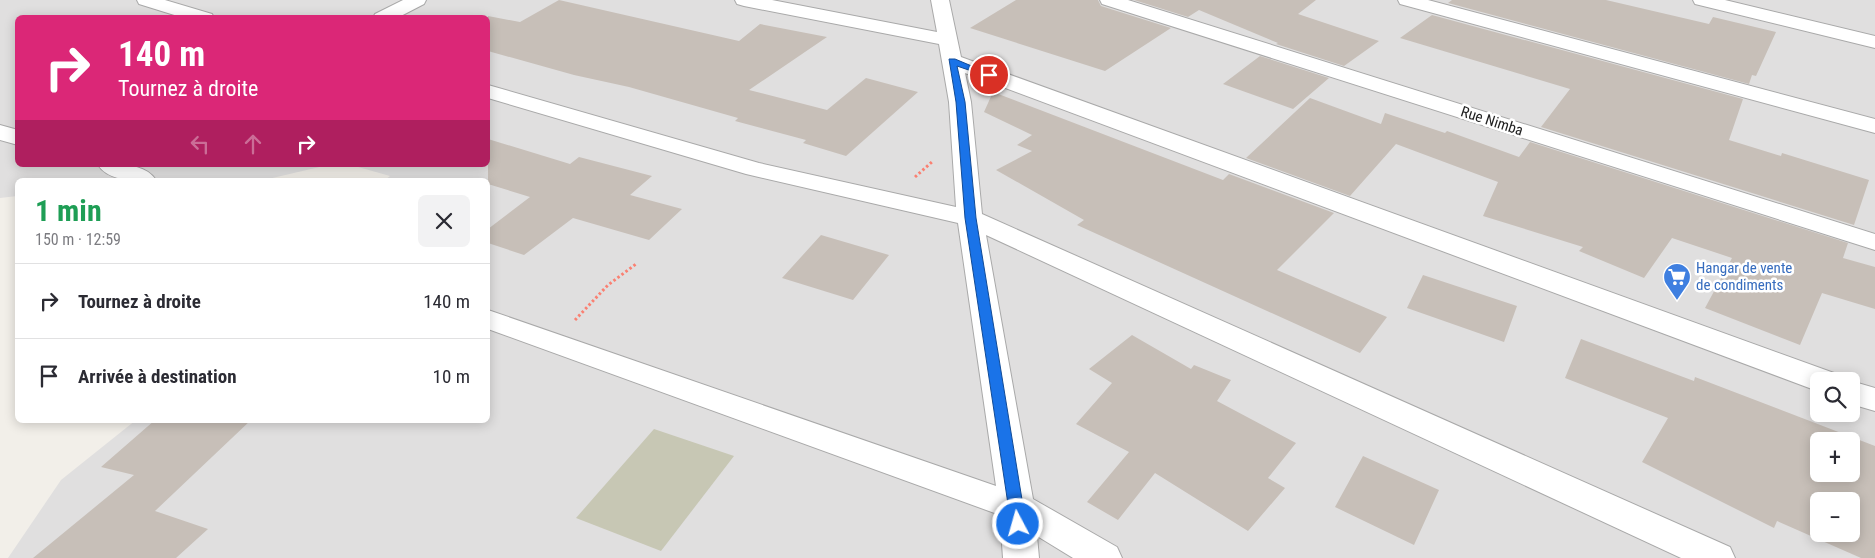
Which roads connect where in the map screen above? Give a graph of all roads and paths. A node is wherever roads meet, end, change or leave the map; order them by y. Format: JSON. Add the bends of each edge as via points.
{"nodes":[{"id":1,"x":146,"y":0,"type":"edge"},
{"id":2,"x":417,"y":0,"type":"edge"},
{"id":3,"x":744,"y":0,"type":"edge"},
{"id":4,"x":940,"y":0,"type":"edge"},
{"id":5,"x":1109,"y":0,"type":"edge"},
{"id":6,"x":1407,"y":0,"type":"edge"},
{"id":7,"x":1702,"y":0,"type":"edge"},
{"id":8,"x":195,"y":15,"type":"edge"},
{"id":9,"x":388,"y":15,"type":"edge"},
{"id":10,"x":1875,"y":42,"type":"edge"},
{"id":11,"x":950,"y":51,"type":"junction"},
{"id":12,"x":490,"y":92,"type":"edge"},
{"id":13,"x":1875,"y":126,"type":"edge"},
{"id":14,"x":0,"y":132,"type":"edge"},
{"id":15,"x":15,"y":137,"type":"edge"},
{"id":16,"x":936,"y":158,"type":"dead end"},
{"id":17,"x":115,"y":167,"type":"edge"},
{"id":18,"x":139,"y":178,"type":"edge"},
{"id":19,"x":857,"y":192,"type":"junction"},
{"id":20,"x":970,"y":218,"type":"junction"},
{"id":21,"x":1875,"y":242,"type":"edge"},
{"id":22,"x":636,"y":264,"type":"dead end"},
{"id":23,"x":490,"y":320,"type":"edge"},
{"id":24,"x":554,"y":343,"type":"junction"},
{"id":25,"x":1810,"y":376,"type":"edge"},
{"id":26,"x":1860,"y":395,"type":"edge"},
{"id":27,"x":1875,"y":400,"type":"edge"},
{"id":28,"x":1017,"y":507,"type":"junction"},
{"id":29,"x":1021,"y":558,"type":"edge"},
{"id":30,"x":1104,"y":558,"type":"edge"},
{"id":31,"x":1717,"y":558,"type":"edge"}],
"edges":[{"from":1,"to":8,"type":"street"},
{"from":2,"to":9,"type":"street"},
{"from":3,"to":11,"type":"street"},
{"from":4,"to":11,"type":"street"},
{"from":5,"to":21,"type":"street","name":"Rue Nimba"},
{"from":6,"to":13,"type":"street"},
{"from":7,"to":10,"type":"street"},
{"from":11,"to":20,"type":"street","via":[[960,102]]},
{"from":11,"to":25,"type":"street"},
{"from":12,"to":19,"type":"street","via":[[754,170]]},
{"from":14,"to":15,"type":"street"},
{"from":16,"to":19,"type":"path","via":[[917,177],[876,183]]},
{"from":17,"to":18,"type":"street"},
{"from":19,"to":20,"type":"street"},
{"from":20,"to":28,"type":"street"},
{"from":20,"to":31,"type":"street"},
{"from":22,"to":24,"type":"path","via":[[608,285]]},
{"from":23,"to":24,"type":"street"},
{"from":24,"to":28,"type":"street"},
{"from":26,"to":27,"type":"street"},
{"from":28,"to":29,"type":"street"},
{"from":28,"to":30,"type":"street"}]}
